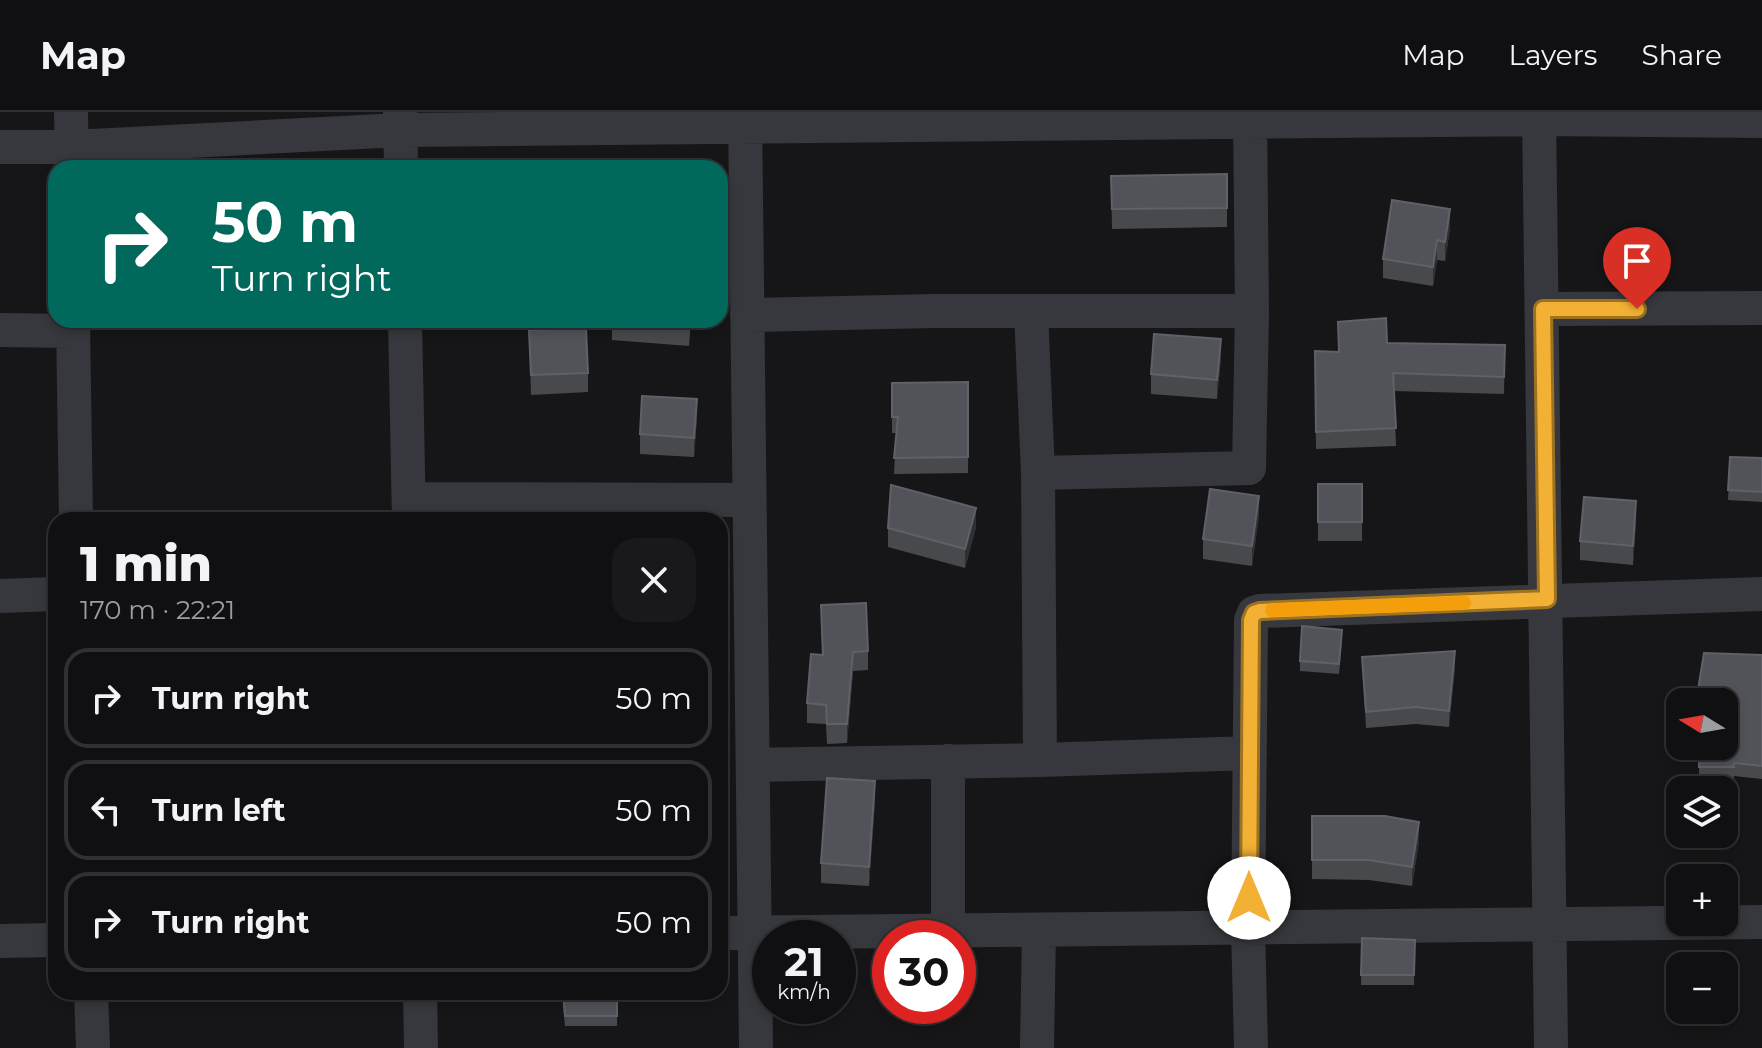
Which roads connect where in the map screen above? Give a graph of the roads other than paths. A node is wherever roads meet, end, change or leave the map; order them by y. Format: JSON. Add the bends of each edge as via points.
{"nodes":[{"id":1,"x":71,"y":112,"type":"edge"},
{"id":2,"x":1539,"y":116,"type":"edge"},
{"id":3,"x":1250,"y":118,"type":"edge"},
{"id":4,"x":745,"y":120,"type":"edge"},
{"id":5,"x":400,"y":121,"type":"edge"},
{"id":6,"x":1762,"y":121,"type":"edge"},
{"id":7,"x":0,"y":147,"type":"edge"},
{"id":8,"x":72,"y":157,"type":"edge"},
{"id":9,"x":401,"y":160,"type":"edge"},
{"id":10,"x":1762,"y":308,"type":"edge"},
{"id":11,"x":1543,"y":309,"type":"junction"},
{"id":12,"x":1031,"y":311,"type":"junction"},
{"id":13,"x":1252,"y":311,"type":"junction"},
{"id":14,"x":747,"y":315,"type":"junction"},
{"id":15,"x":48,"y":327,"type":"edge"},
{"id":16,"x":73,"y":328,"type":"edge"},
{"id":17,"x":405,"y":328,"type":"edge"},
{"id":18,"x":0,"y":330,"type":"edge"},
{"id":19,"x":1038,"y":473,"type":"junction"},
{"id":20,"x":749,"y":500,"type":"junction"},
{"id":21,"x":409,"y":510,"type":"edge"},
{"id":22,"x":76,"y":512,"type":"edge"},
{"id":23,"x":48,"y":594,"type":"edge"},
{"id":24,"x":1762,"y":594,"type":"edge"},
{"id":25,"x":0,"y":596,"type":"edge"},
{"id":26,"x":1547,"y":599,"type":"junction"},
{"id":27,"x":1250,"y":753,"type":"junction"},
{"id":28,"x":1040,"y":760,"type":"junction"},
{"id":29,"x":948,"y":761,"type":"junction"},
{"id":30,"x":753,"y":765,"type":"junction"},
{"id":31,"x":755,"y":920,"type":"edge"},
{"id":32,"x":948,"y":920,"type":"edge"},
{"id":33,"x":1762,"y":922,"type":"edge"},
{"id":34,"x":1550,"y":925,"type":"junction"},
{"id":35,"x":1248,"y":927,"type":"junction"},
{"id":36,"x":1039,"y":930,"type":"junction"},
{"id":37,"x":976,"y":931,"type":"edge"},
{"id":38,"x":728,"y":933,"type":"edge"},
{"id":39,"x":752,"y":933,"type":"edge"},
{"id":40,"x":48,"y":940,"type":"edge"},
{"id":41,"x":0,"y":941,"type":"edge"},
{"id":42,"x":91,"y":1000,"type":"edge"},
{"id":43,"x":420,"y":1000,"type":"edge"},
{"id":44,"x":756,"y":1024,"type":"edge"},
{"id":45,"x":93,"y":1048,"type":"edge"},
{"id":46,"x":421,"y":1048,"type":"edge"},
{"id":47,"x":756,"y":1048,"type":"edge"},
{"id":48,"x":1037,"y":1048,"type":"edge"},
{"id":49,"x":1251,"y":1048,"type":"edge"},
{"id":50,"x":1551,"y":1048,"type":"edge"}],
"edges":[{"from":1,"to":8,"type":"street"},
{"from":2,"to":3,"type":"street"},
{"from":2,"to":6,"type":"street"},
{"from":2,"to":11,"type":"street"},
{"from":3,"to":4,"type":"street"},
{"from":3,"to":13,"type":"street"},
{"from":4,"to":5,"type":"street"},
{"from":4,"to":14,"type":"street"},
{"from":5,"to":8,"type":"street"},
{"from":5,"to":9,"type":"street"},
{"from":7,"to":8,"type":"street"},
{"from":10,"to":11,"type":"street"},
{"from":11,"to":26,"type":"street"},
{"from":12,"to":13,"type":"street"},
{"from":12,"to":14,"type":"street"},
{"from":12,"to":19,"type":"street"},
{"from":13,"to":19,"type":"street","via":[[1248,469]]},
{"from":14,"to":20,"type":"street"},
{"from":15,"to":18,"type":"street"},
{"from":16,"to":22,"type":"street"},
{"from":17,"to":21,"type":"street"},
{"from":19,"to":28,"type":"street"},
{"from":20,"to":21,"type":"street"},
{"from":20,"to":30,"type":"street"},
{"from":23,"to":25,"type":"street"},
{"from":24,"to":26,"type":"street"},
{"from":26,"to":27,"type":"street","via":[[1254,613]]},
{"from":26,"to":34,"type":"street"},
{"from":27,"to":28,"type":"street"},
{"from":27,"to":35,"type":"street"},
{"from":28,"to":29,"type":"street"},
{"from":29,"to":30,"type":"street"},
{"from":29,"to":32,"type":"street"},
{"from":30,"to":31,"type":"street"},
{"from":33,"to":34,"type":"street"},
{"from":34,"to":35,"type":"street"},
{"from":34,"to":50,"type":"street"},
{"from":35,"to":36,"type":"street"},
{"from":35,"to":49,"type":"street"},
{"from":36,"to":37,"type":"street"},
{"from":36,"to":48,"type":"street"},
{"from":38,"to":39,"type":"street"},
{"from":40,"to":41,"type":"street"},
{"from":42,"to":45,"type":"street"},
{"from":43,"to":46,"type":"street"},
{"from":44,"to":47,"type":"street"}]}
